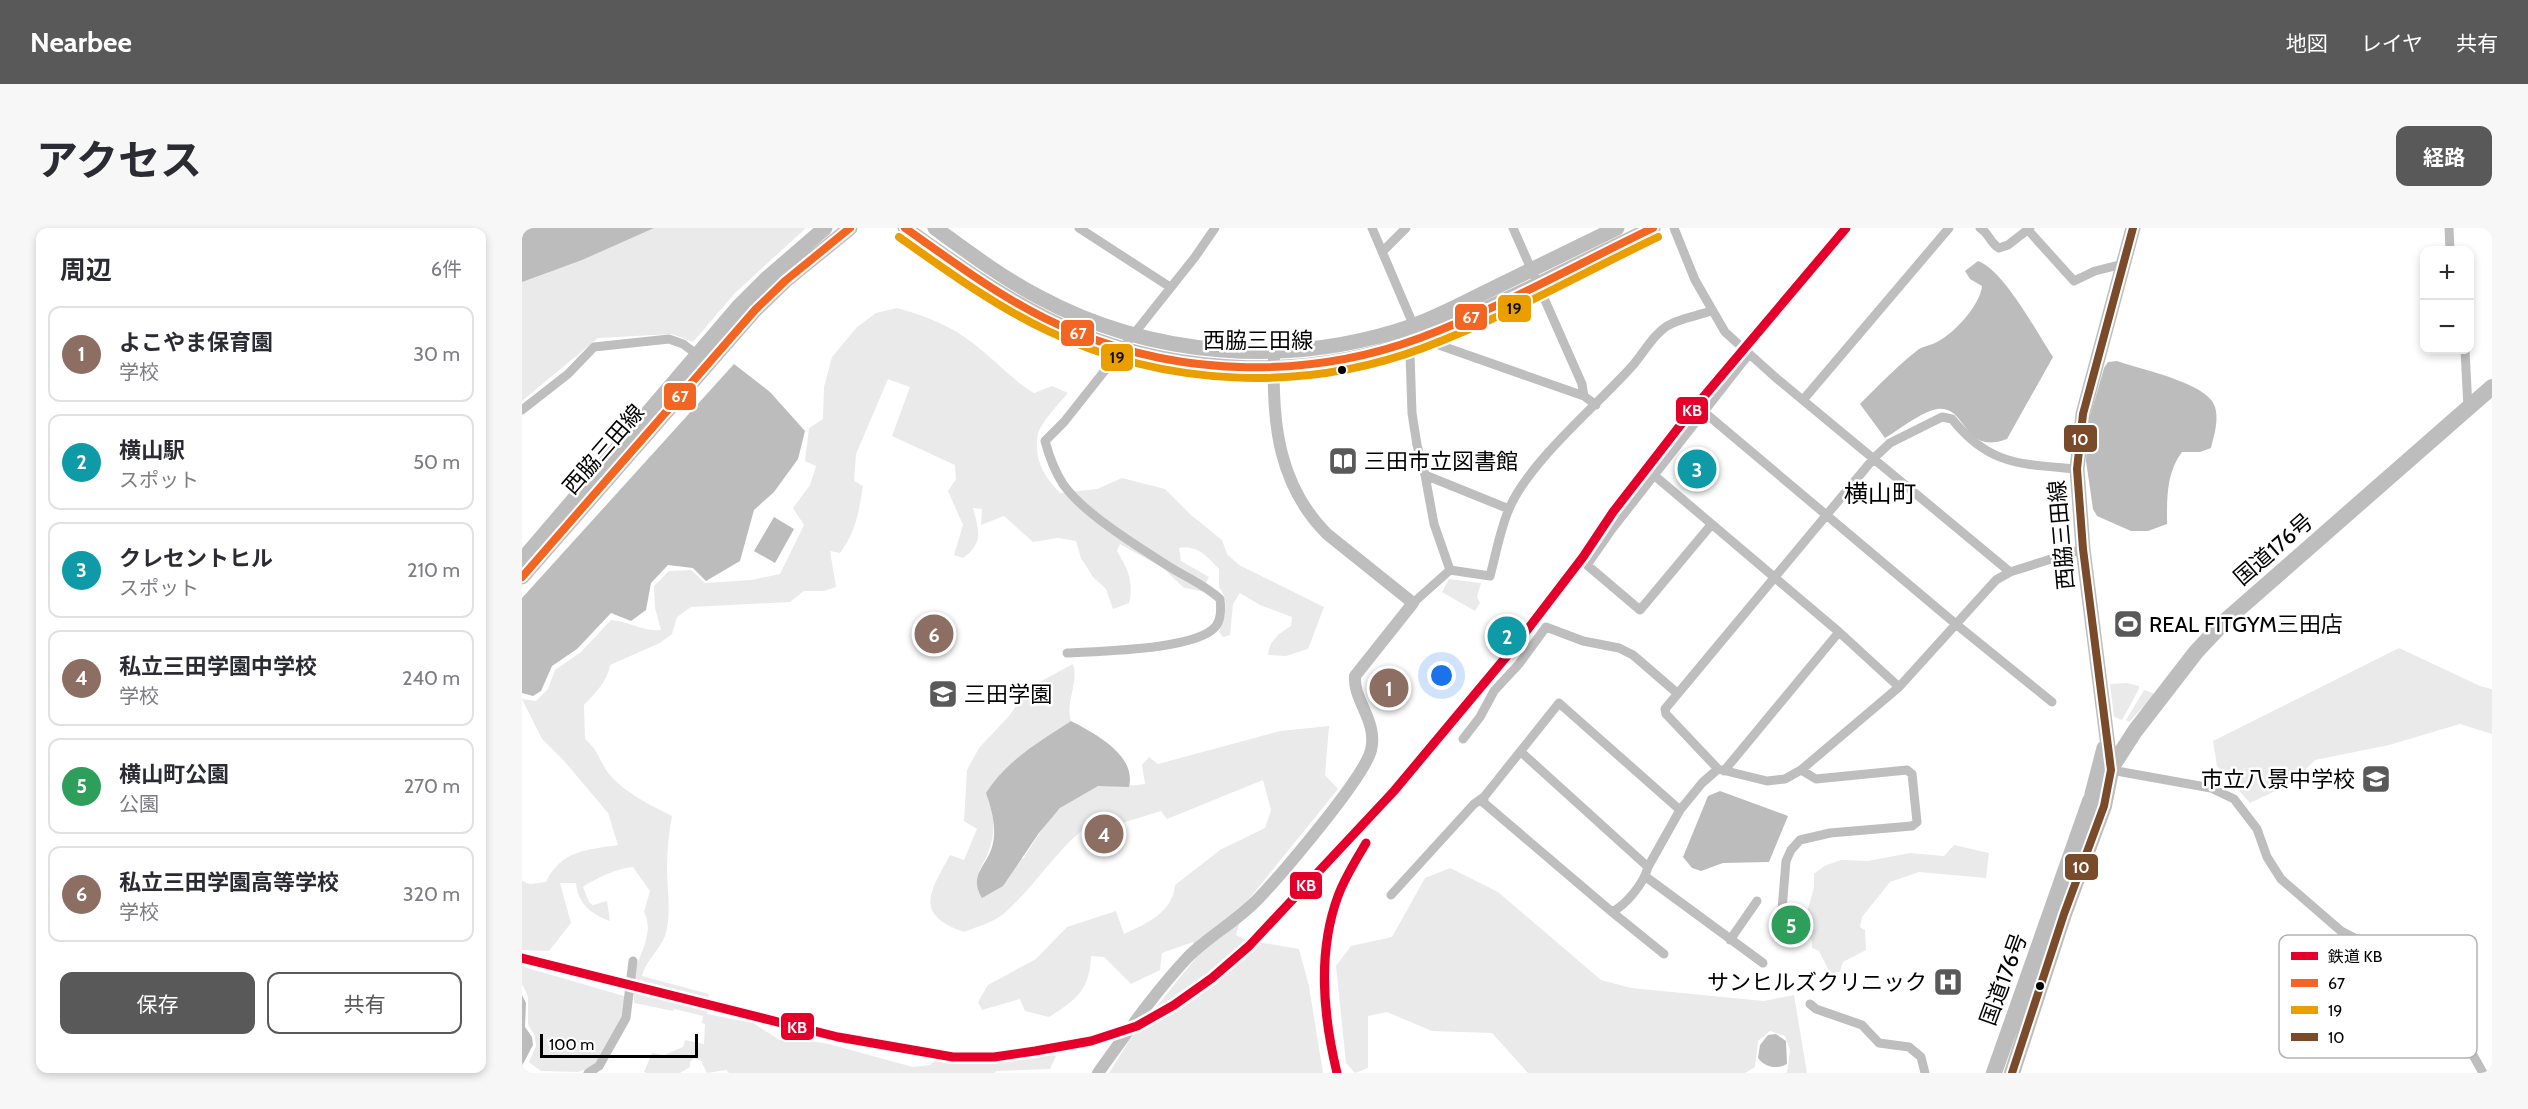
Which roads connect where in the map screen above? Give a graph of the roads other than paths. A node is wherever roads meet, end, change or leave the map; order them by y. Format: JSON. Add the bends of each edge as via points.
{"nodes":[{"id":1,"x":825,"y":228,"type":"edge"},
{"id":2,"x":850,"y":228,"type":"edge"},
{"id":3,"x":905,"y":228,"type":"edge"},
{"id":4,"x":935,"y":228,"type":"edge"},
{"id":5,"x":1079,"y":228,"type":"edge"},
{"id":6,"x":1215,"y":228,"type":"edge"},
{"id":7,"x":1372,"y":228,"type":"edge"},
{"id":8,"x":1406,"y":228,"type":"edge"},
{"id":9,"x":1513,"y":228,"type":"edge"},
{"id":10,"x":1617,"y":228,"type":"edge"},
{"id":11,"x":1653,"y":228,"type":"edge"},
{"id":12,"x":1674,"y":228,"type":"edge"},
{"id":13,"x":1949,"y":228,"type":"edge"},
{"id":14,"x":1980,"y":228,"type":"edge"},
{"id":15,"x":2133,"y":228,"type":"edge"},
{"id":16,"x":2449,"y":228,"type":"edge"},
{"id":17,"x":2029,"y":229,"type":"edge"},
{"id":18,"x":2450,"y":246,"type":"edge"},
{"id":19,"x":1382,"y":252,"type":"junction"},
{"id":20,"x":2123,"y":264,"type":"junction"},
{"id":21,"x":1534,"y":276,"type":"junction"},
{"id":22,"x":1170,"y":287,"type":"junction"},
{"id":23,"x":1711,"y":311,"type":"junction"},
{"id":24,"x":1416,"y":332,"type":"junction"},
{"id":25,"x":1132,"y":335,"type":"junction"},
{"id":26,"x":1120,"y":349,"type":"junction"},
{"id":27,"x":1274,"y":351,"type":"junction"},
{"id":28,"x":1749,"y":354,"type":"junction"},
{"id":29,"x":2465,"y":354,"type":"edge"},
{"id":30,"x":699,"y":356,"type":"junction"},
{"id":31,"x":1273,"y":367,"type":"junction"},
{"id":32,"x":2492,"y":387,"type":"edge"},
{"id":33,"x":1584,"y":396,"type":"junction"},
{"id":34,"x":1803,"y":400,"type":"junction"},
{"id":35,"x":1596,"y":405,"type":"junction"},
{"id":36,"x":2468,"y":408,"type":"junction"},
{"id":37,"x":522,"y":410,"type":"edge"},
{"id":38,"x":1704,"y":412,"type":"junction"},
{"id":39,"x":1874,"y":458,"type":"junction"},
{"id":40,"x":2077,"y":469,"type":"junction"},
{"id":41,"x":1425,"y":476,"type":"junction"},
{"id":42,"x":1655,"y":476,"type":"junction"},
{"id":43,"x":1509,"y":509,"type":"junction"},
{"id":44,"x":1827,"y":514,"type":"junction"},
{"id":45,"x":1711,"y":525,"type":"junction"},
{"id":46,"x":2083,"y":549,"type":"junction"},
{"id":47,"x":522,"y":560,"type":"edge"},
{"id":48,"x":1450,"y":570,"type":"junction"},
{"id":49,"x":2010,"y":572,"type":"junction"},
{"id":50,"x":522,"y":577,"type":"edge"},
{"id":51,"x":1774,"y":579,"type":"junction"},
{"id":52,"x":1413,"y":603,"type":"junction"},
{"id":53,"x":1957,"y":626,"type":"junction"},
{"id":54,"x":1839,"y":632,"type":"junction"},
{"id":55,"x":1067,"y":653,"type":"dead end"},
{"id":56,"x":1899,"y":687,"type":"junction"},
{"id":57,"x":1677,"y":693,"type":"junction"},
{"id":58,"x":2161,"y":698,"type":"junction"},
{"id":59,"x":2052,"y":702,"type":"dead end"},
{"id":60,"x":2105,"y":733,"type":"junction"},
{"id":61,"x":1463,"y":739,"type":"dead end"},
{"id":62,"x":1521,"y":752,"type":"junction"},
{"id":63,"x":1721,"y":770,"type":"junction"},
{"id":64,"x":1801,"y":770,"type":"junction"},
{"id":65,"x":2111,"y":770,"type":"junction"},
{"id":66,"x":1484,"y":797,"type":"junction"},
{"id":67,"x":2090,"y":801,"type":"junction"},
{"id":68,"x":1680,"y":810,"type":"junction"},
{"id":69,"x":1647,"y":872,"type":"junction"},
{"id":70,"x":1391,"y":895,"type":"dead end"},
{"id":71,"x":1757,"y":901,"type":"dead end"},
{"id":72,"x":1612,"y":912,"type":"junction"},
{"id":73,"x":1781,"y":922,"type":"dead end"},
{"id":74,"x":2349,"y":935,"type":"edge"},
{"id":75,"x":1730,"y":940,"type":"junction"},
{"id":76,"x":1664,"y":954,"type":"dead end"},
{"id":77,"x":633,"y":961,"type":"dead end"},
{"id":78,"x":1763,"y":963,"type":"dead end"},
{"id":79,"x":1810,"y":1004,"type":"dead end"},
{"id":80,"x":2474,"y":1058,"type":"edge"},
{"id":81,"x":588,"y":1073,"type":"edge"},
{"id":82,"x":1098,"y":1073,"type":"edge"},
{"id":83,"x":1925,"y":1073,"type":"edge"},
{"id":84,"x":1994,"y":1073,"type":"edge"},
{"id":85,"x":2012,"y":1073,"type":"edge"},
{"id":86,"x":2483,"y":1073,"type":"edge"}],
"edges":[{"from":1,"to":30,"type":"main road","name":"西脇三田線","via":[[766,279]]},
{"from":2,"to":50,"type":"main road","name":"西脇三田線","via":[[756,310]]},
{"from":3,"to":26,"type":"main road","name":"西脇三田線","via":[[1035,313]]},
{"from":4,"to":25,"type":"main road","name":"西脇三田線","via":[[1037,296]]},
{"from":5,"to":22,"type":"street"},
{"from":6,"to":22,"type":"street"},
{"from":7,"to":19,"type":"street"},
{"from":8,"to":19,"type":"street"},
{"from":9,"to":21,"type":"street"},
{"from":10,"to":21,"type":"main road","name":"西脇三田線"},
{"from":11,"to":21,"type":"main road","name":"西脇三田線"},
{"from":12,"to":23,"type":"street"},
{"from":13,"to":34,"type":"street"},
{"from":14,"to":17,"type":"street","via":[[1999,248]]},
{"from":15,"to":20,"type":"main road","name":"西脇三田線"},
{"from":16,"to":18,"type":"street"},
{"from":17,"to":20,"type":"street","via":[[2074,281]]},
{"from":19,"to":24,"type":"street"},
{"from":20,"to":40,"type":"main road","name":"西脇三田線","via":[[2083,414]]},
{"from":21,"to":24,"type":"main road","name":"西脇三田線"},
{"from":21,"to":33,"type":"street"},
{"from":22,"to":25,"type":"street"},
{"from":23,"to":28,"type":"street","via":[[1725,333]]},
{"from":23,"to":35,"type":"street","via":[[1666,326]]},
{"from":24,"to":27,"type":"main road","name":"西脇三田線","via":[[1303,351]]},
{"from":24,"to":31,"type":"main road","name":"西脇三田線","via":[[1342,360]]},
{"from":24,"to":33,"type":"street"},
{"from":24,"to":41,"type":"street","via":[[1410,354],[1412,413]]},
{"from":25,"to":26,"type":"street"},
{"from":25,"to":27,"type":"main road","name":"西脇三田線","via":[[1222,350]]},
{"from":26,"to":31,"type":"main road","name":"西脇三田線","via":[[1207,364]]},
{"from":26,"to":55,"type":"street","via":[[1045,441],[1051,462],[1064,485],[1085,508],[1165,564],[1211,590],[1220,598],[1221,612],[1216,626],[1181,643]]},
{"from":27,"to":31,"type":"street"},
{"from":28,"to":34,"type":"street"},
{"from":28,"to":38,"type":"street"},
{"from":29,"to":36,"type":"street"},
{"from":30,"to":37,"type":"street","via":[[669,339],[594,347],[568,374]]},
{"from":30,"to":47,"type":"main road","name":"西脇三田線"},
{"from":31,"to":52,"type":"street","via":[[1282,461],[1298,498],[1327,534]]},
{"from":32,"to":36,"type":"highway","name":"国道176号"},
{"from":33,"to":35,"type":"street"},
{"from":34,"to":39,"type":"street"},
{"from":35,"to":43,"type":"street","via":[[1545,457]]},
{"from":36,"to":58,"type":"highway","name":"国道176号","via":[[2225,621]]},
{"from":38,"to":42,"type":"street"},
{"from":38,"to":44,"type":"street"},
{"from":39,"to":40,"type":"street","via":[[1890,444],[1942,417],[1952,419],[1963,433],[2006,460]]},
{"from":39,"to":44,"type":"street"},
{"from":39,"to":49,"type":"street"},
{"from":40,"to":46,"type":"main road","name":"西脇三田線"},
{"from":41,"to":43,"type":"street"},
{"from":41,"to":48,"type":"street","via":[[1434,524]]},
{"from":42,"to":45,"type":"street"},
{"from":42,"to":45,"type":"street","via":[[1587,565],[1640,610]]},
{"from":43,"to":48,"type":"street","via":[[1490,576]]},
{"from":44,"to":51,"type":"street"},
{"from":44,"to":53,"type":"street"},
{"from":45,"to":51,"type":"street"},
{"from":46,"to":49,"type":"street"},
{"from":46,"to":60,"type":"main road","name":"西脇三田線"},
{"from":48,"to":52,"type":"street"},
{"from":49,"to":53,"type":"street","via":[[1996,580]]},
{"from":51,"to":54,"type":"street"},
{"from":51,"to":57,"type":"street"},
{"from":52,"to":82,"type":"street","via":[[1355,676],[1368,714],[1371,751],[1342,798],[1257,900],[1189,955]]},
{"from":53,"to":56,"type":"street"},
{"from":53,"to":59,"type":"street"},
{"from":54,"to":56,"type":"street"},
{"from":54,"to":63,"type":"street"},
{"from":56,"to":64,"type":"street"},
{"from":57,"to":61,"type":"street","via":[[1633,655],[1546,627],[1520,664],[1494,690]]},
{"from":57,"to":63,"type":"street","via":[[1665,709],[1666,714]]},
{"from":58,"to":60,"type":"main road","via":[[2124,734]]},
{"from":58,"to":65,"type":"highway","name":"国道176号","via":[[2135,730]]},
{"from":60,"to":65,"type":"main road","name":"西脇三田線"},
{"from":60,"to":67,"type":"main road","name":"西脇三田線"},
{"from":62,"to":66,"type":"street"},
{"from":62,"to":68,"type":"street","via":[[1559,704]]},
{"from":62,"to":69,"type":"street"},
{"from":63,"to":64,"type":"street","via":[[1767,781],[1785,779]]},
{"from":63,"to":68,"type":"street","via":[[1702,783]]},
{"from":64,"to":73,"type":"street","via":[[1816,779],[1907,770],[1912,774],[1917,822],[1912,826],[1830,833],[1800,840],[1786,861]]},
{"from":65,"to":67,"type":"highway","name":"国道176号"},
{"from":65,"to":74,"type":"street","via":[[2211,788],[2234,799],[2257,829],[2267,857],[2281,879]]},
{"from":65,"to":85,"type":"highway","name":"国道176号","via":[[2104,806]]},
{"from":66,"to":70,"type":"street","via":[[1473,804]]},
{"from":66,"to":72,"type":"street","via":[[1484,803],[1494,812]]},
{"from":67,"to":84,"type":"highway","name":"国道176号"},
{"from":68,"to":69,"type":"street"},
{"from":69,"to":72,"type":"street"},
{"from":69,"to":75,"type":"street"},
{"from":71,"to":75,"type":"street"},
{"from":72,"to":76,"type":"street"},
{"from":75,"to":78,"type":"street"},
{"from":77,"to":81,"type":"street","via":[[626,1018],[599,1066]]},
{"from":79,"to":83,"type":"street","via":[[1862,1025],[1879,1043],[1910,1047],[1921,1057]]},
{"from":80,"to":86,"type":"street"}]}
